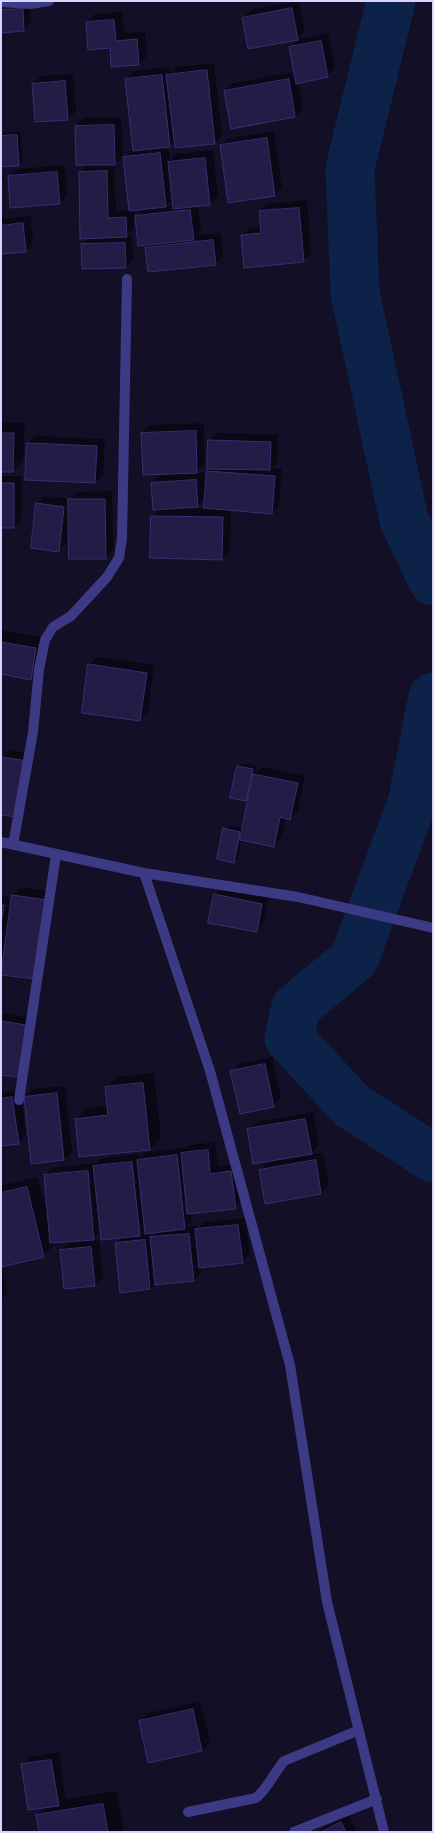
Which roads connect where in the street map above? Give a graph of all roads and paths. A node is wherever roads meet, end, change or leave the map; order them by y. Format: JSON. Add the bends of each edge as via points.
{"nodes":[{"id":1,"x":49,"y":1,"type":"edge"},
{"id":2,"x":1,"y":2,"type":"edge"},
{"id":3,"x":127,"y":279,"type":"dead end"},
{"id":4,"x":1,"y":842,"type":"edge"},
{"id":5,"x":13,"y":845,"type":"junction"},
{"id":6,"x":56,"y":855,"type":"junction"},
{"id":7,"x":144,"y":872,"type":"junction"},
{"id":8,"x":433,"y":928,"type":"edge"},
{"id":9,"x":20,"y":1100,"type":"dead end"},
{"id":10,"x":359,"y":1730,"type":"junction"},
{"id":11,"x":377,"y":1799,"type":"junction"},
{"id":12,"x":188,"y":1812,"type":"dead end"},
{"id":13,"x":294,"y":1832,"type":"edge"},
{"id":14,"x":384,"y":1832,"type":"edge"}],
"edges":[{"from":1,"to":2,"type":"street","via":[[30,4]]},
{"from":3,"to":5,"type":"street","via":[[122,538],[119,558],[107,578],[71,616],[53,627],[45,640],[39,669],[33,732]]},
{"from":4,"to":5,"type":"street"},
{"from":5,"to":6,"type":"street"},
{"from":6,"to":7,"type":"street"},
{"from":6,"to":9,"type":"street"},
{"from":7,"to":8,"type":"street","via":[[298,896]]},
{"from":7,"to":10,"type":"street","via":[[210,1071],[290,1364],[327,1602]]},
{"from":10,"to":11,"type":"street"},
{"from":10,"to":12,"type":"street","via":[[284,1761],[256,1798]]},
{"from":11,"to":13,"type":"street"},
{"from":11,"to":14,"type":"street"}]}
